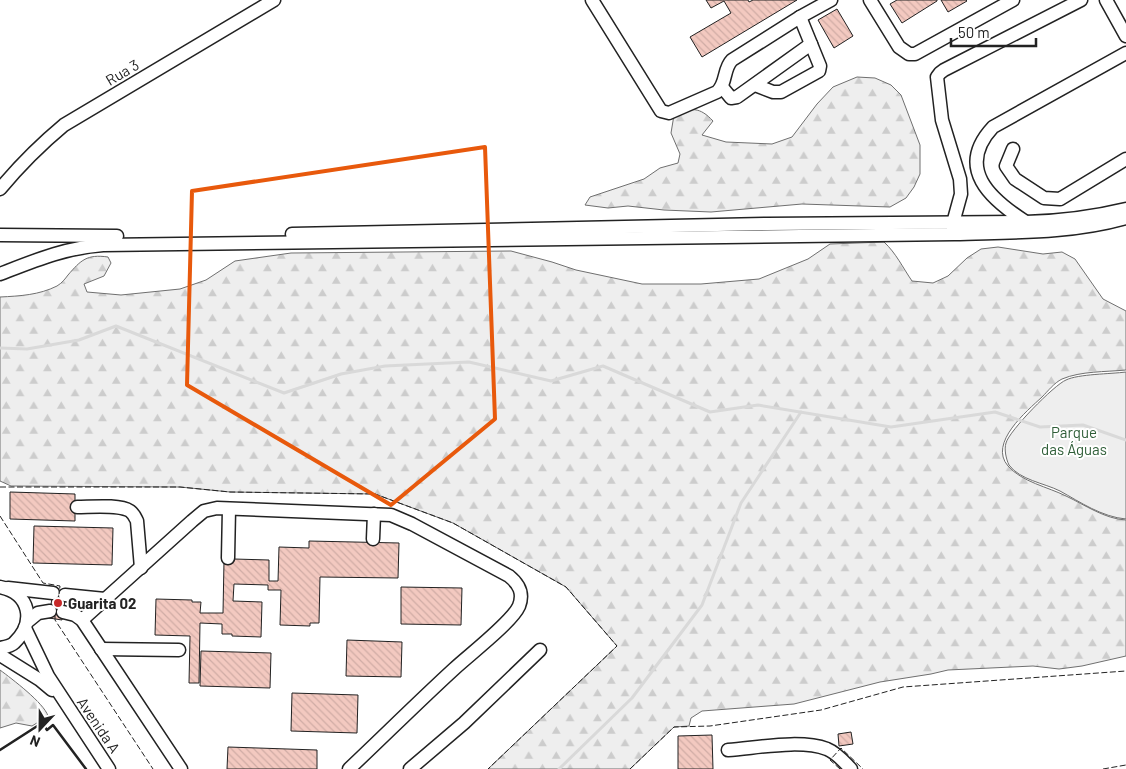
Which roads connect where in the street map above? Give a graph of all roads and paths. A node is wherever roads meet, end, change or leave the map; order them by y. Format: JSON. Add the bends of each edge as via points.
{"nodes":[{"id":1,"x":274,"y":0,"type":"edge"},
{"id":2,"x":592,"y":0,"type":"edge"},
{"id":3,"x":832,"y":0,"type":"edge"},
{"id":4,"x":870,"y":0,"type":"edge"},
{"id":5,"x":1013,"y":0,"type":"edge"},
{"id":6,"x":1081,"y":0,"type":"edge"},
{"id":7,"x":1106,"y":0,"type":"edge"},
{"id":8,"x":800,"y":17,"type":"junction"},
{"id":9,"x":1126,"y":36,"type":"edge"},
{"id":10,"x":811,"y":44,"type":"junction"},
{"id":11,"x":1126,"y":53,"type":"edge"},
{"id":12,"x":755,"y":85,"type":"junction"},
{"id":13,"x":722,"y":87,"type":"junction"},
{"id":14,"x":1013,"y":149,"type":"dead end"},
{"id":15,"x":1126,"y":159,"type":"edge"},
{"id":16,"x":0,"y":189,"type":"edge"},
{"id":17,"x":1126,"y":208,"type":"edge"},
{"id":18,"x":1126,"y":218,"type":"edge"},
{"id":19,"x":1026,"y":222,"type":"junction"},
{"id":20,"x":953,"y":228,"type":"junction"},
{"id":21,"x":0,"y":235,"type":"edge"},
{"id":22,"x":0,"y":274,"type":"edge"},
{"id":23,"x":77,"y":507,"type":"dead end"},
{"id":24,"x":229,"y":509,"type":"junction"},
{"id":25,"x":374,"y":514,"type":"junction"},
{"id":26,"x":373,"y":539,"type":"dead end"},
{"id":27,"x":228,"y":558,"type":"dead end"},
{"id":28,"x":141,"y":568,"type":"junction"},
{"id":29,"x":4,"y":587,"type":"edge"},
{"id":30,"x":105,"y":599,"type":"junction"},
{"id":31,"x":82,"y":620,"type":"junction"},
{"id":32,"x":26,"y":625,"type":"junction"},
{"id":33,"x":0,"y":648,"type":"edge"},
{"id":34,"x":101,"y":649,"type":"junction"},
{"id":35,"x":179,"y":650,"type":"dead end"},
{"id":36,"x":540,"y":650,"type":"dead end"},
{"id":37,"x":0,"y":655,"type":"edge"},
{"id":38,"x":61,"y":699,"type":"junction"},
{"id":39,"x":728,"y":750,"type":"dead end"},
{"id":40,"x":109,"y":769,"type":"edge"},
{"id":41,"x":181,"y":769,"type":"edge"},
{"id":42,"x":349,"y":769,"type":"edge"},
{"id":43,"x":410,"y":769,"type":"edge"},
{"id":44,"x":851,"y":769,"type":"edge"}],
"edges":[{"from":1,"to":16,"type":"street","name":"Rua 3","via":[[64,125],[38,146]]},
{"from":2,"to":13,"type":"street","via":[[661,111],[668,113],[718,92]]},
{"from":3,"to":8,"type":"street"},
{"from":4,"to":5,"type":"street","via":[[898,47],[915,54]]},
{"from":6,"to":20,"type":"street","via":[[944,70],[937,78],[940,108],[960,179],[961,194]]},
{"from":7,"to":9,"type":"street"},
{"from":8,"to":10,"type":"street"},
{"from":8,"to":13,"type":"street","via":[[732,60],[726,67]]},
{"from":10,"to":12,"type":"street"},
{"from":10,"to":12,"type":"street","via":[[820,66],[819,72],[781,92]]},
{"from":11,"to":19,"type":"street","via":[[993,127],[981,143],[977,165],[981,181],[991,197]]},
{"from":12,"to":13,"type":"street","via":[[734,98]]},
{"from":14,"to":15,"type":"street","via":[[1006,166],[1015,179],[1044,198],[1052,199],[1060,199]]},
{"from":17,"to":19,"type":"street","via":[[1099,216]]},
{"from":18,"to":20,"type":"street","via":[[1064,229]]},
{"from":19,"to":20,"type":"street"},
{"from":20,"to":21,"type":"street"},
{"from":20,"to":22,"type":"street","via":[[103,245],[57,252]]},
{"from":23,"to":28,"type":"street","via":[[130,511],[137,521]]},
{"from":24,"to":25,"type":"street"},
{"from":24,"to":27,"type":"street"},
{"from":24,"to":28,"type":"street","via":[[204,511]]},
{"from":25,"to":26,"type":"street"},
{"from":25,"to":42,"type":"street","via":[[402,519],[509,576],[520,588],[521,602],[514,615]]},
{"from":28,"to":30,"type":"street"},
{"from":29,"to":30,"type":"street"},
{"from":29,"to":32,"type":"street","via":[[17,594],[23,602],[27,611]]},
{"from":30,"to":31,"type":"street"},
{"from":31,"to":32,"type":"street","via":[[75,615],[38,613]]},
{"from":31,"to":34,"type":"street"},
{"from":32,"to":33,"type":"street","via":[[13,644]]},
{"from":32,"to":38,"type":"street"},
{"from":34,"to":35,"type":"street"},
{"from":34,"to":41,"type":"street"},
{"from":36,"to":43,"type":"street","via":[[464,723]]},
{"from":37,"to":38,"type":"street","via":[[40,680]]},
{"from":38,"to":40,"type":"street","name":"Avenida A"},
{"from":39,"to":44,"type":"street","via":[[814,746],[828,749]]}]}
